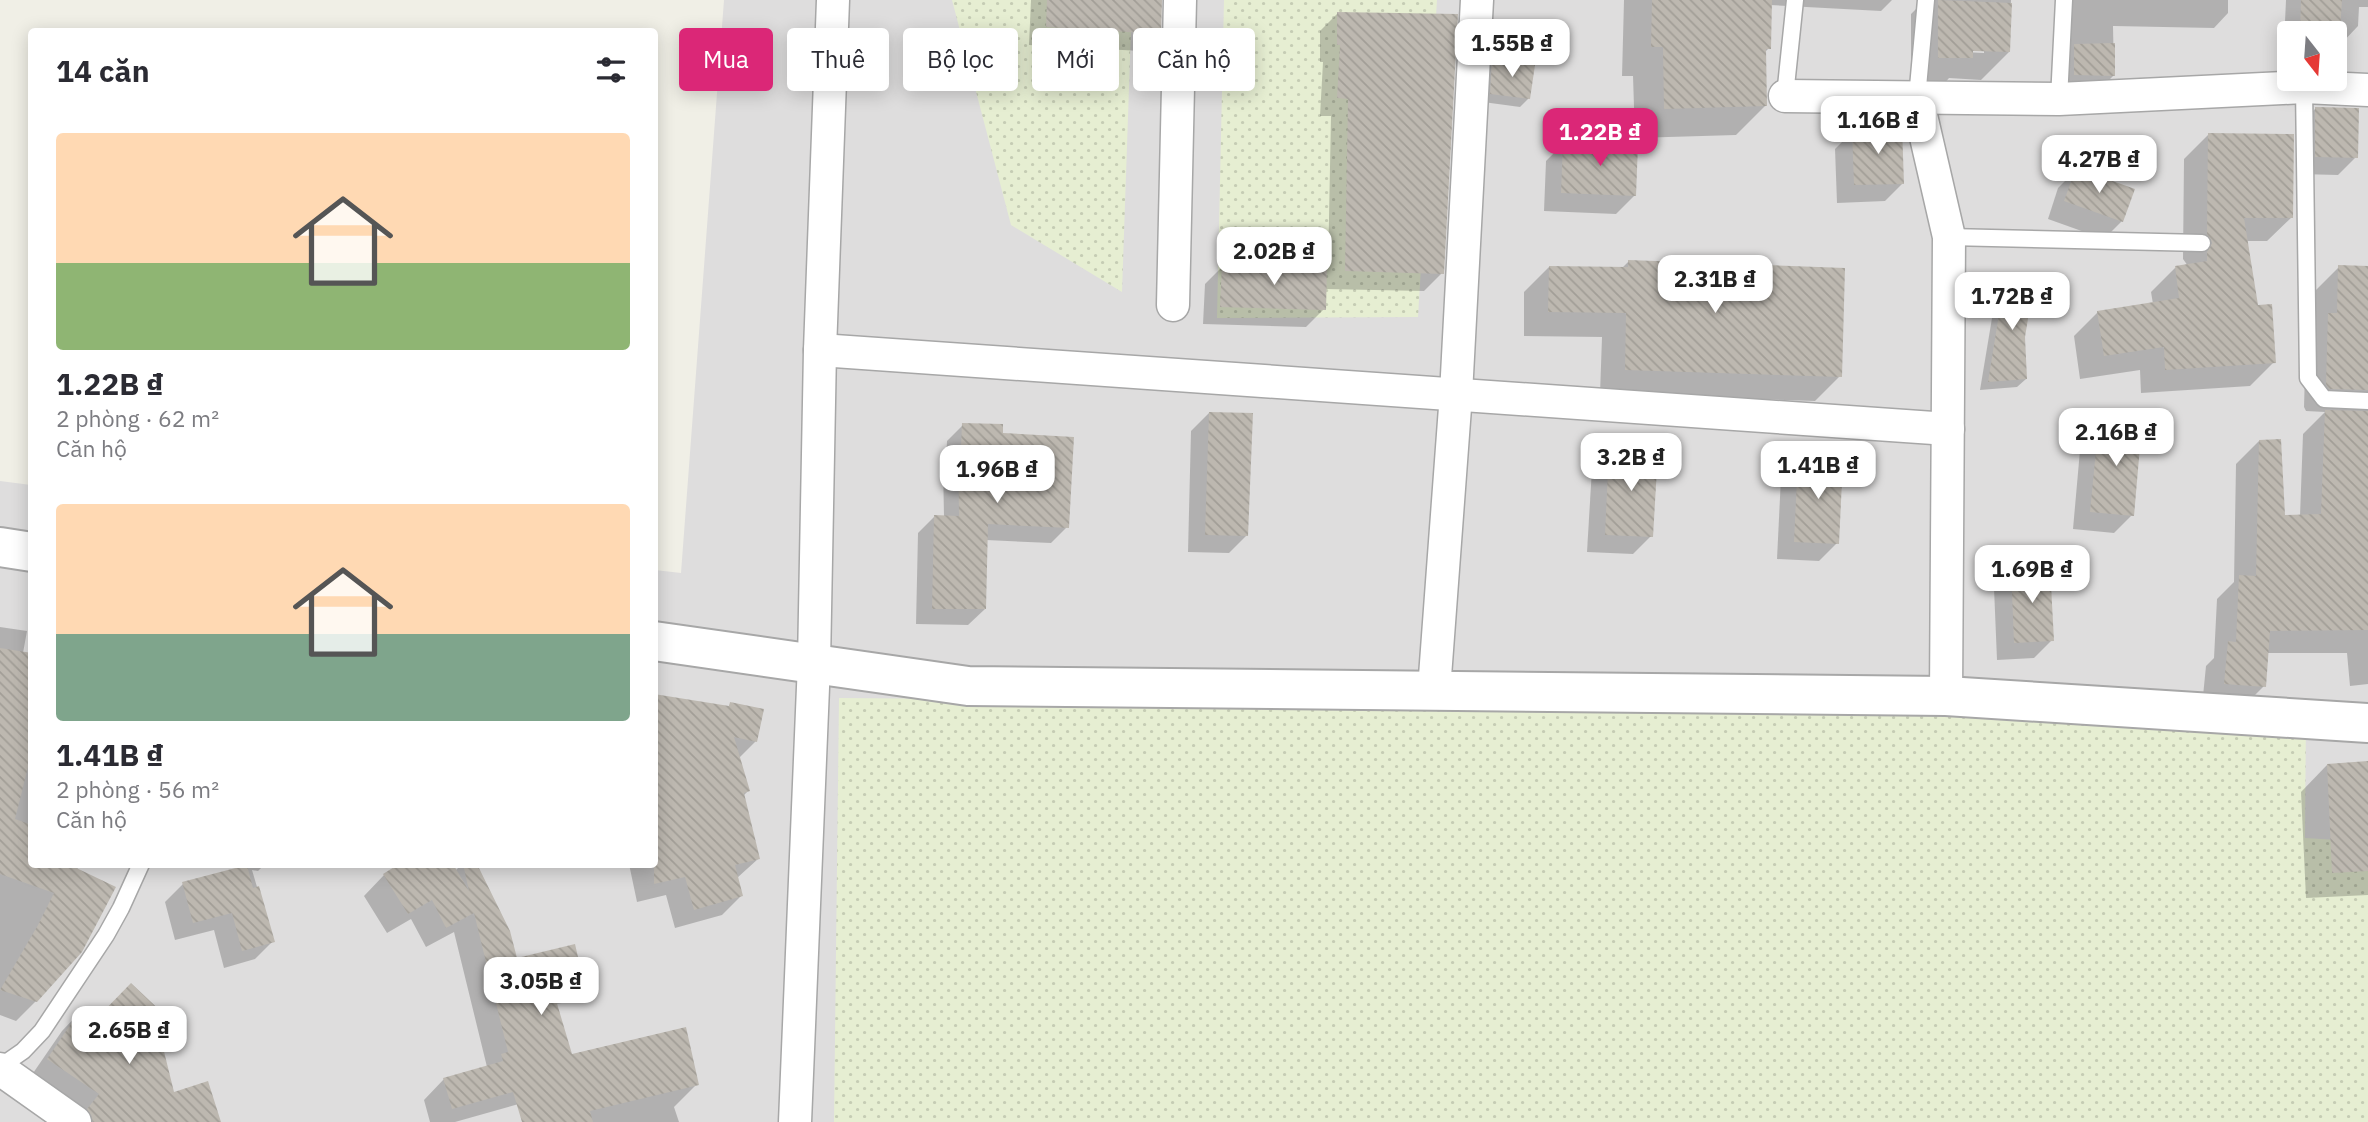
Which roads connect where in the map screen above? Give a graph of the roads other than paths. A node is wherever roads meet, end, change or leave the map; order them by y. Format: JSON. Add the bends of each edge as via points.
{"nodes":[{"id":1,"x":833,"y":0,"type":"edge"},
{"id":2,"x":1180,"y":0,"type":"edge"},
{"id":3,"x":1477,"y":0,"type":"edge"},
{"id":4,"x":1795,"y":0,"type":"edge"},
{"id":5,"x":1926,"y":0,"type":"edge"},
{"id":6,"x":2064,"y":0,"type":"edge"},
{"id":7,"x":2277,"y":88,"type":"edge"},
{"id":8,"x":2347,"y":89,"type":"edge"},
{"id":9,"x":2368,"y":90,"type":"edge"},
{"id":10,"x":2304,"y":91,"type":"edge"},
{"id":11,"x":1785,"y":96,"type":"joint"},
{"id":12,"x":1917,"y":98,"type":"junction"},
{"id":13,"x":2059,"y":99,"type":"junction"},
{"id":14,"x":1949,"y":237,"type":"junction"},
{"id":15,"x":2202,"y":243,"type":"dead end"},
{"id":16,"x":1173,"y":305,"type":"dead end"},
{"id":17,"x":820,"y":350,"type":"junction"},
{"id":18,"x":1456,"y":394,"type":"junction"},
{"id":19,"x":2368,"y":401,"type":"edge"},
{"id":20,"x":1948,"y":429,"type":"junction"},
{"id":21,"x":0,"y":547,"type":"edge"},
{"id":22,"x":28,"y":551,"type":"edge"},
{"id":23,"x":658,"y":641,"type":"edge"},
{"id":24,"x":814,"y":663,"type":"junction"},
{"id":25,"x":1434,"y":690,"type":"junction"},
{"id":26,"x":1946,"y":695,"type":"junction"},
{"id":27,"x":2368,"y":723,"type":"edge"},
{"id":28,"x":139,"y":868,"type":"edge"},
{"id":29,"x":0,"y":1068,"type":"edge"},
{"id":30,"x":75,"y":1122,"type":"edge"},
{"id":31,"x":795,"y":1122,"type":"edge"}],
"edges":[{"from":1,"to":17,"type":"street"},
{"from":2,"to":16,"type":"street"},
{"from":3,"to":18,"type":"street"},
{"from":4,"to":11,"type":"lane"},
{"from":5,"to":12,"type":"lane"},
{"from":6,"to":13,"type":"lane"},
{"from":7,"to":13,"type":"street"},
{"from":8,"to":9,"type":"street"},
{"from":10,"to":19,"type":"lane","via":[[2308,378],[2324,399]]},
{"from":11,"to":12,"type":"street"},
{"from":12,"to":13,"type":"street"},
{"from":12,"to":14,"type":"street"},
{"from":14,"to":15,"type":"lane"},
{"from":14,"to":20,"type":"street"},
{"from":17,"to":18,"type":"street"},
{"from":17,"to":24,"type":"street"},
{"from":18,"to":20,"type":"street"},
{"from":18,"to":25,"type":"street"},
{"from":20,"to":26,"type":"street"},
{"from":21,"to":22,"type":"street"},
{"from":23,"to":24,"type":"street"},
{"from":24,"to":25,"type":"street","via":[[968,686]]},
{"from":24,"to":31,"type":"street"},
{"from":25,"to":26,"type":"street"},
{"from":26,"to":27,"type":"street"},
{"from":28,"to":29,"type":"lane","via":[[106,935],[42,1031]]},
{"from":29,"to":30,"type":"street"}]}
